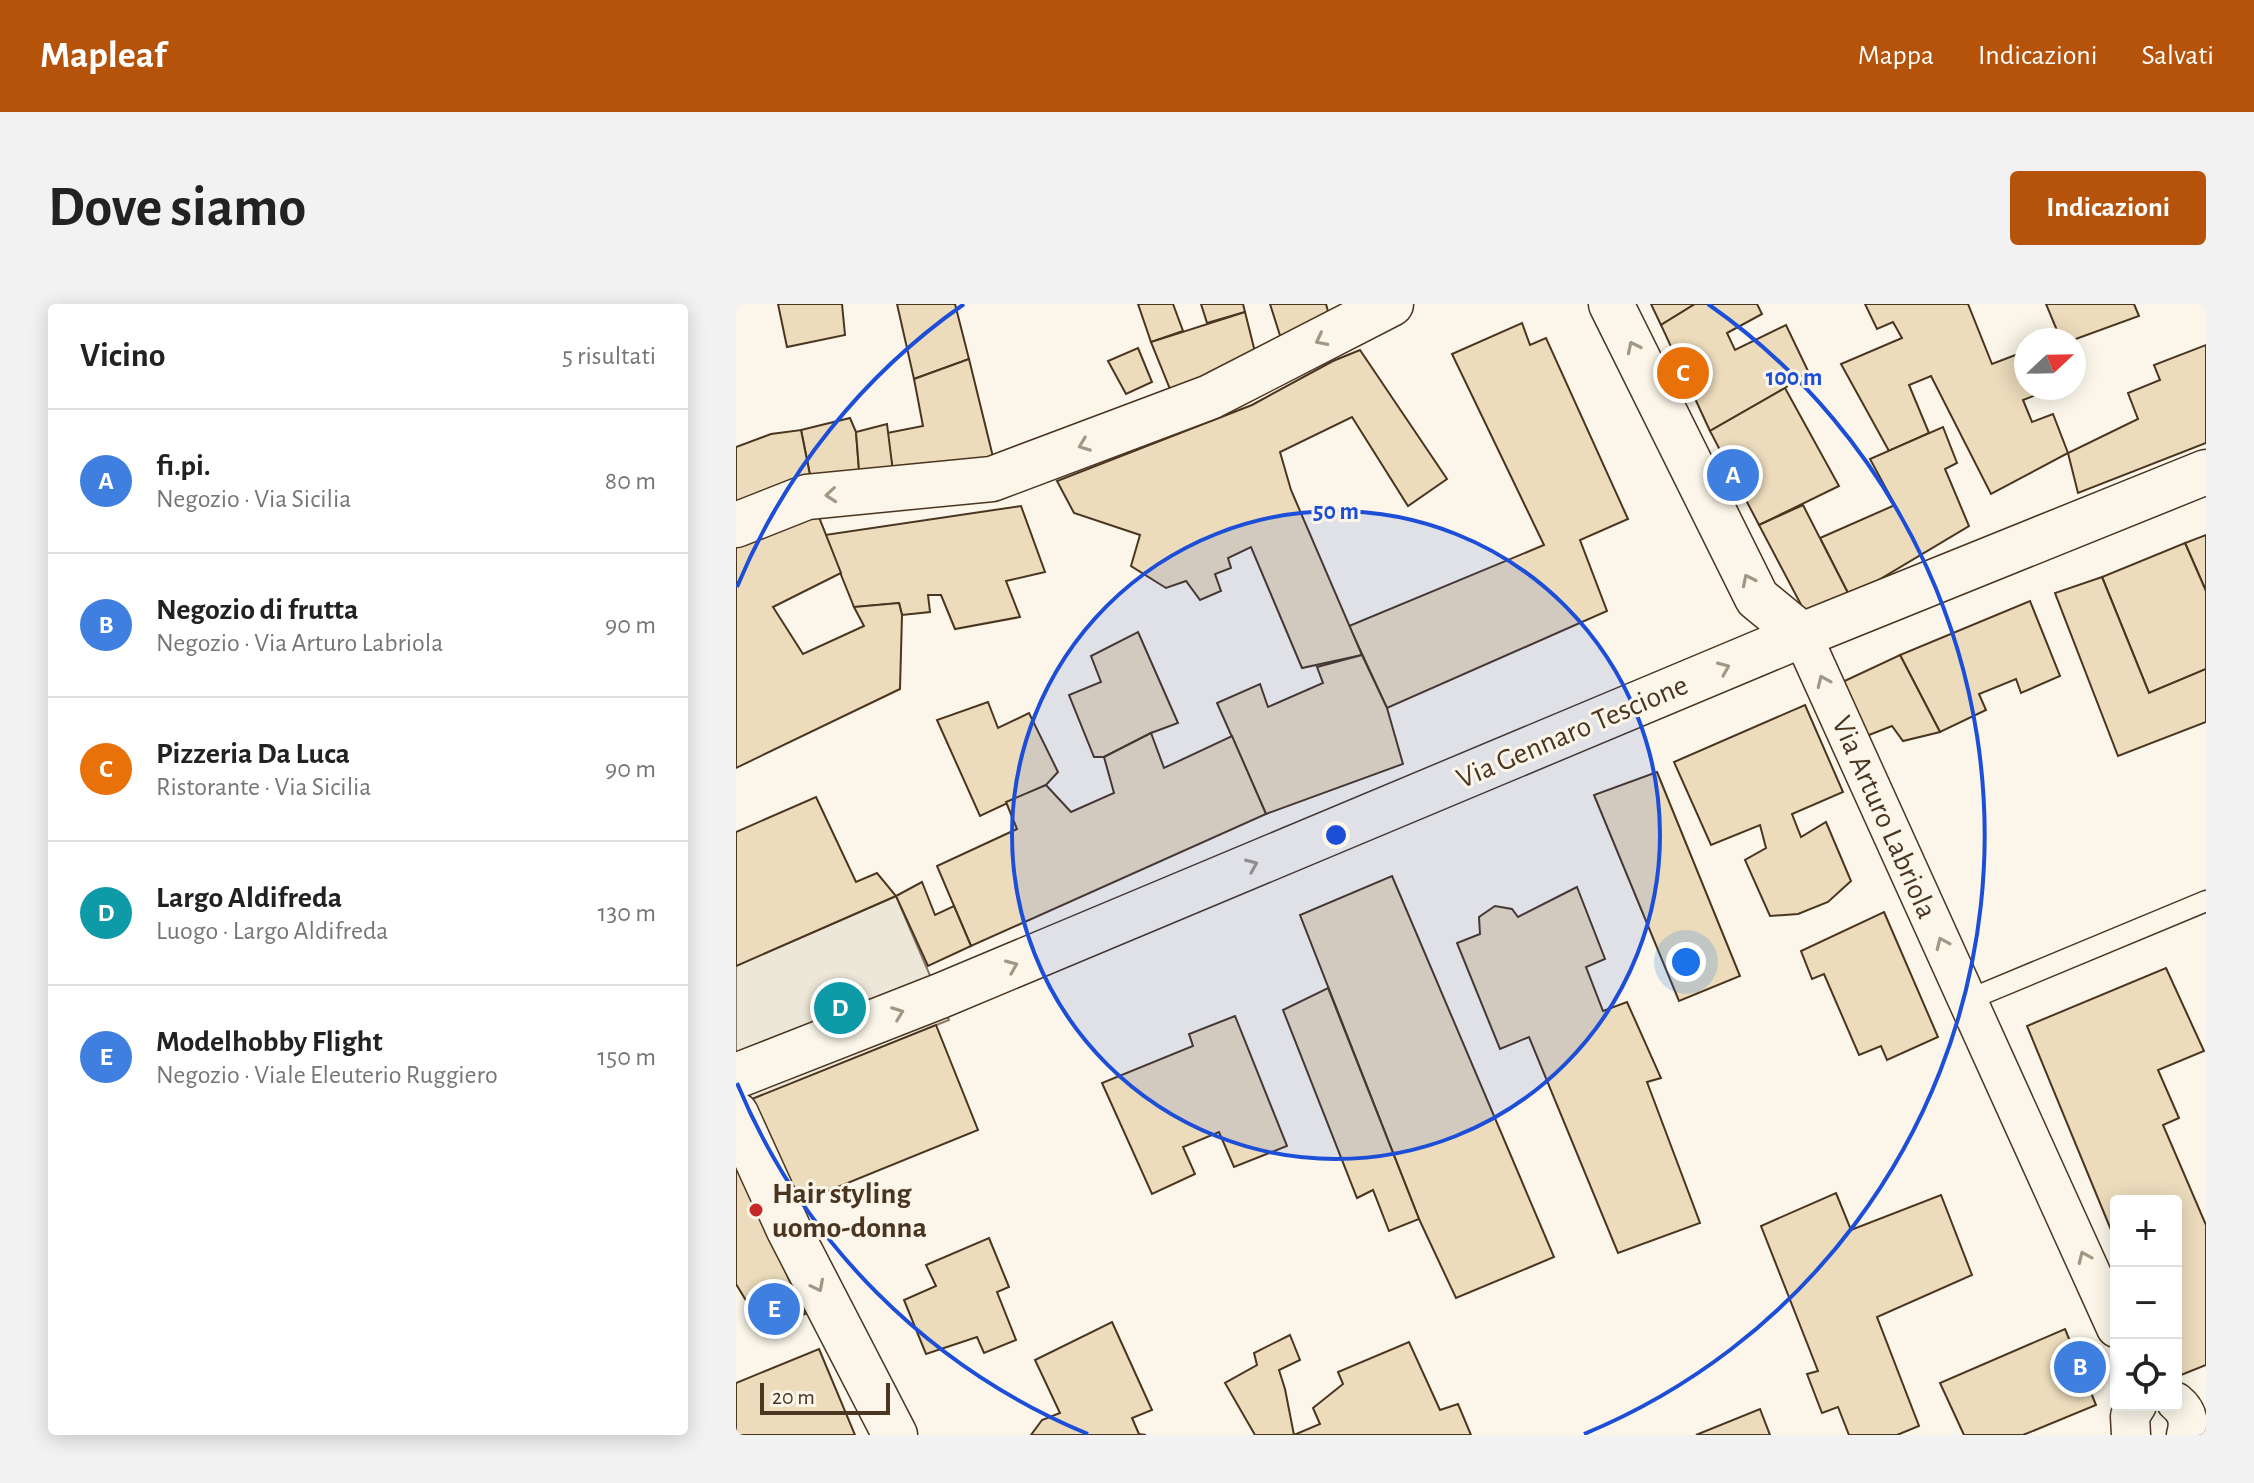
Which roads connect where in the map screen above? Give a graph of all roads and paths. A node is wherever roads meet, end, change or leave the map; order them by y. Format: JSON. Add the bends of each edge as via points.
{"nodes":[{"id":1,"x":1391,"y":304,"type":"edge"},
{"id":2,"x":1611,"y":304,"type":"edge"},
{"id":3,"x":2206,"y":472,"type":"edge"},
{"id":4,"x":736,"y":525,"type":"edge"},
{"id":5,"x":1802,"y":635,"type":"junction"},
{"id":6,"x":2206,"y":901,"type":"edge"},
{"id":7,"x":1968,"y":1000,"type":"junction"},
{"id":8,"x":736,"y":1076,"type":"edge"},
{"id":9,"x":736,"y":1114,"type":"edge"},
{"id":10,"x":2110,"y":1315,"type":"edge"},
{"id":11,"x":895,"y":1435,"type":"edge"}],
"edges":[{"from":1,"to":4,"type":"street","one_way":true,"via":[[1210,397],[992,479],[807,497]]},
{"from":5,"to":2,"type":"street","one_way":true,"via":[[1757,598]]},
{"from":3,"to":5,"type":"street","name":"Via Gennaro Tescione"},
{"from":7,"to":5,"type":"street","name":"Via Arturo Labriola","one_way":true},
{"from":8,"to":5,"type":"street","name":"Via Gennaro Tescione","one_way":true,"via":[[940,996]]},
{"from":6,"to":7,"type":"lane"},
{"from":10,"to":7,"type":"street","name":"Via Arturo Labriola","one_way":true},
{"from":9,"to":11,"type":"street","one_way":true}]}
